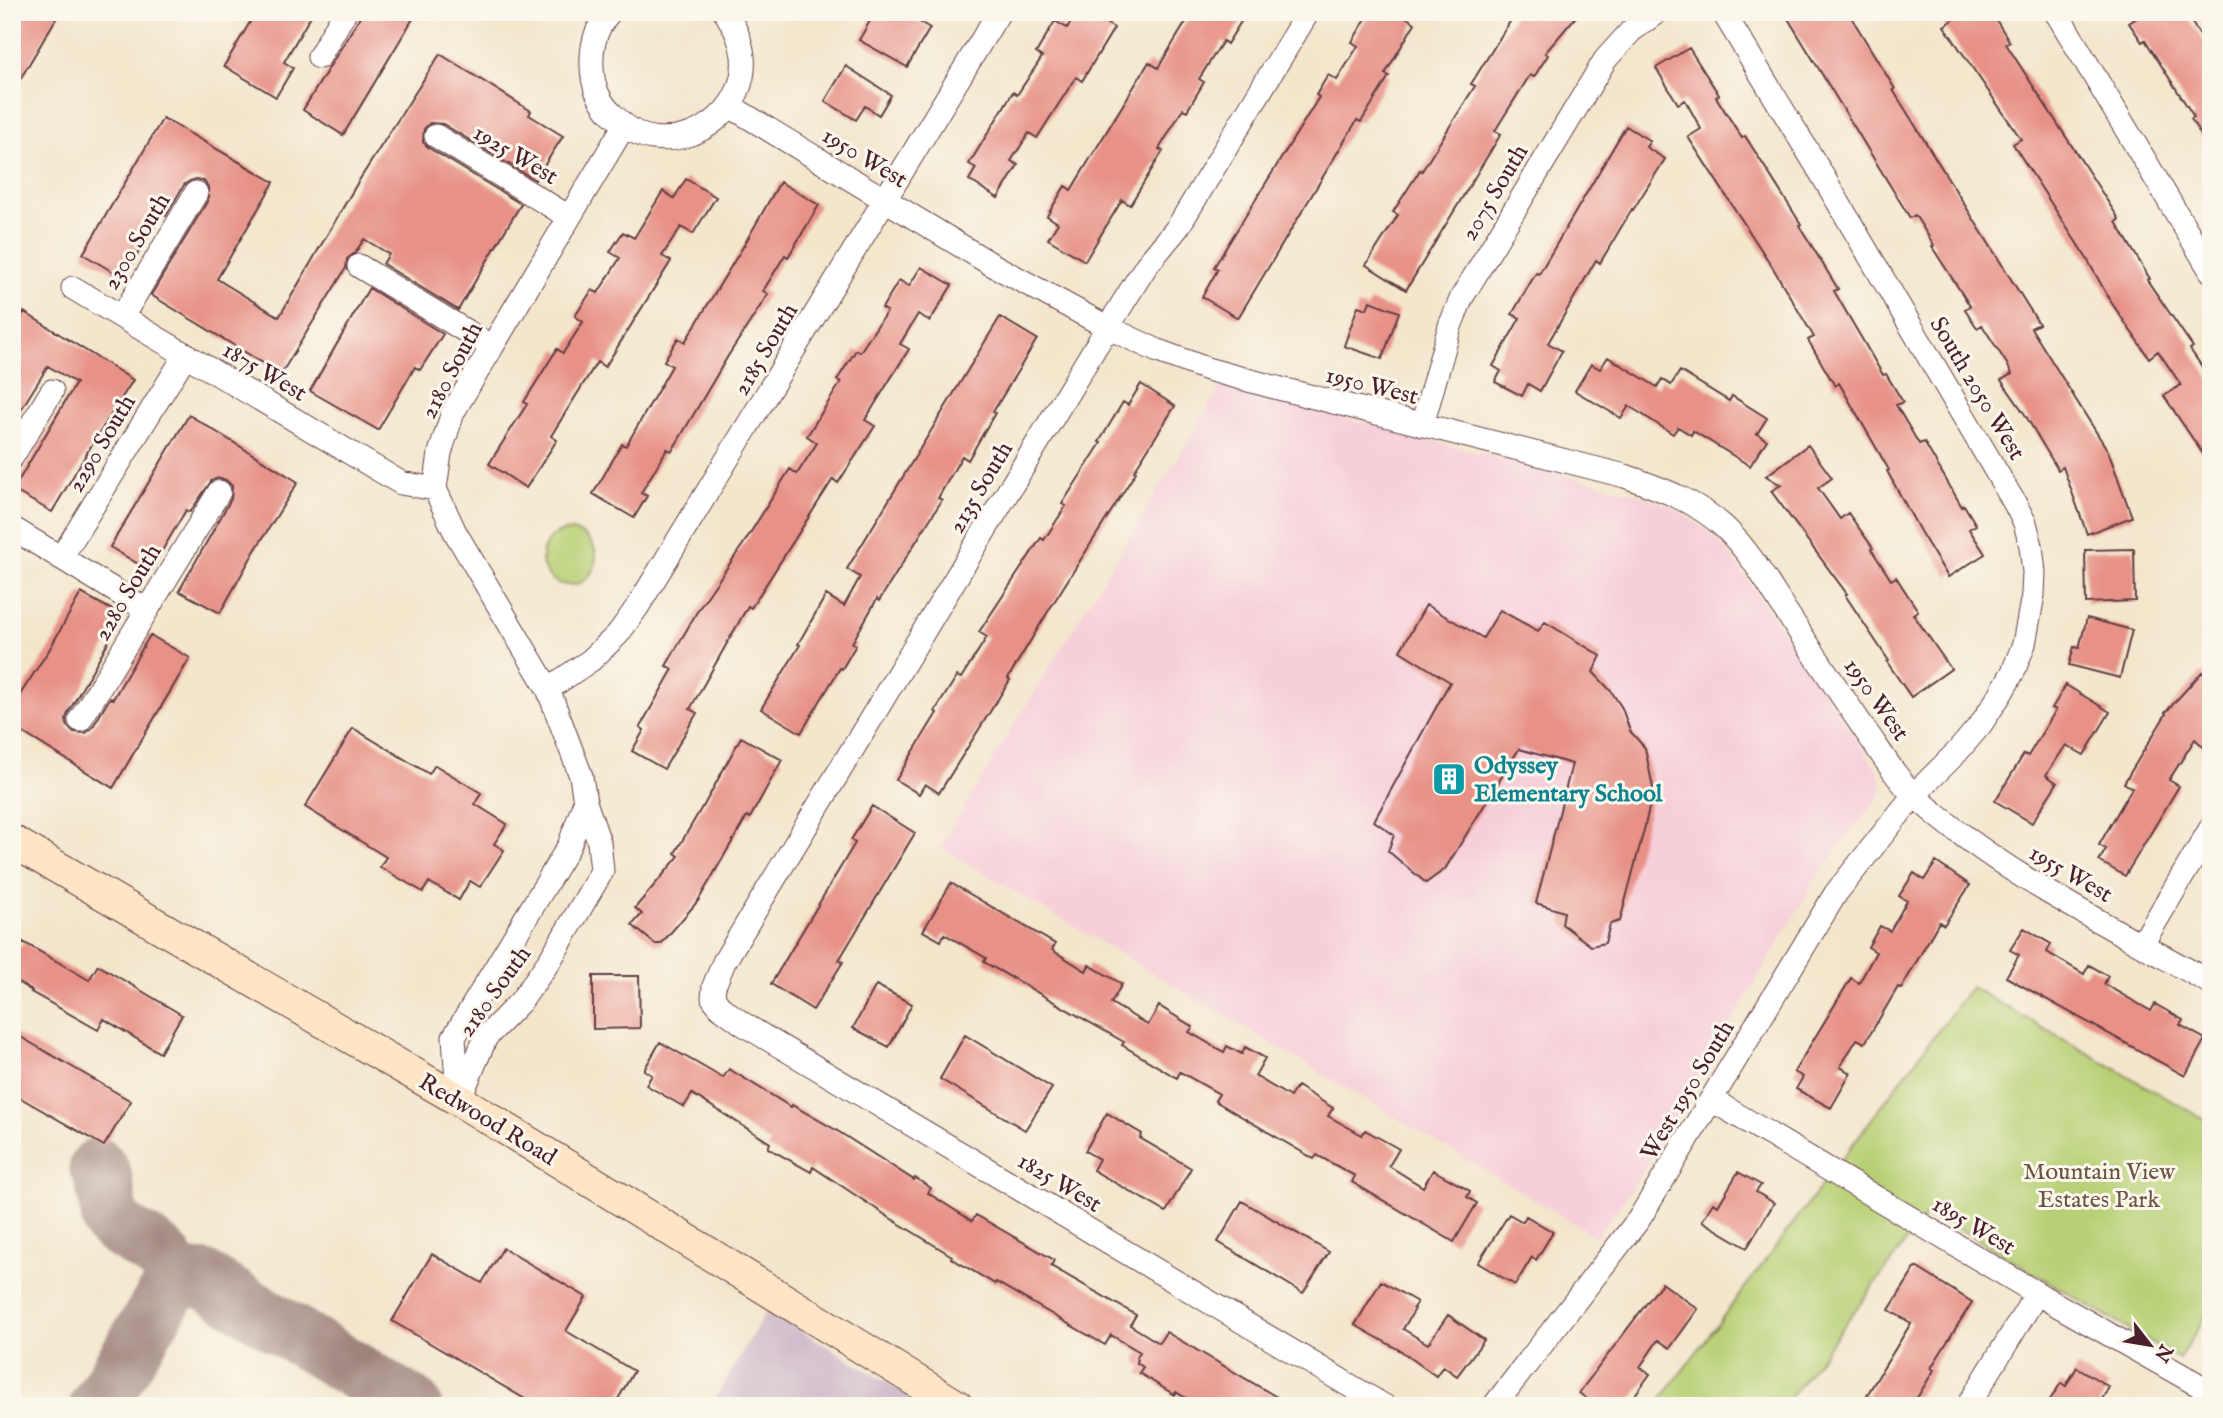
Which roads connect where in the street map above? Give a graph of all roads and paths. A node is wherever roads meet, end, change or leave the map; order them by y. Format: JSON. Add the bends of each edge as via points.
{"nodes":[{"id":1,"x":345,"y":12,"type":"edge"},
{"id":2,"x":725,"y":12,"type":"edge"},
{"id":3,"x":999,"y":12,"type":"edge"},
{"id":4,"x":1308,"y":12,"type":"edge"},
{"id":5,"x":1657,"y":12,"type":"edge"},
{"id":6,"x":1723,"y":12,"type":"edge"},
{"id":7,"x":2056,"y":12,"type":"edge"},
{"id":8,"x":602,"y":15,"type":"edge"},
{"id":9,"x":319,"y":57,"type":"dead end"},
{"id":10,"x":730,"y":106,"type":"junction"},
{"id":11,"x":624,"y":127,"type":"junction"},
{"id":12,"x":436,"y":136,"type":"dead end"},
{"id":13,"x":196,"y":193,"type":"dead end"},
{"id":14,"x":886,"y":200,"type":"junction"},
{"id":15,"x":569,"y":217,"type":"junction"},
{"id":16,"x":2207,"y":257,"type":"edge"},
{"id":17,"x":359,"y":266,"type":"dead end"},
{"id":18,"x":73,"y":288,"type":"dead end"},
{"id":19,"x":122,"y":317,"type":"junction"},
{"id":20,"x":1107,"y":327,"type":"junction"},
{"id":21,"x":492,"y":347,"type":"junction"},
{"id":22,"x":186,"y":354,"type":"junction"},
{"id":23,"x":52,"y":391,"type":"dead end"},
{"id":24,"x":1422,"y":425,"type":"junction"},
{"id":25,"x":12,"y":457,"type":"edge"},
{"id":26,"x":435,"y":489,"type":"junction"},
{"id":27,"x":219,"y":492,"type":"dead end"},
{"id":28,"x":12,"y":528,"type":"edge"},
{"id":29,"x":61,"y":558,"type":"junction"},
{"id":30,"x":147,"y":610,"type":"junction"},
{"id":31,"x":548,"y":689,"type":"junction"},
{"id":32,"x":80,"y":720,"type":"dead end"},
{"id":33,"x":1914,"y":795,"type":"junction"},
{"id":34,"x":585,"y":802,"type":"junction"},
{"id":35,"x":2211,"y":828,"type":"edge"},
{"id":36,"x":12,"y":841,"type":"edge"},
{"id":37,"x":2142,"y":944,"type":"junction"},
{"id":38,"x":2211,"y":983,"type":"edge"},
{"id":39,"x":713,"y":998,"type":"joint"},
{"id":40,"x":459,"y":1100,"type":"junction"},
{"id":41,"x":1712,"y":1100,"type":"junction"},
{"id":42,"x":2037,"y":1293,"type":"junction"},
{"id":43,"x":2211,"y":1392,"type":"edge"},
{"id":44,"x":957,"y":1406,"type":"edge"},
{"id":45,"x":1384,"y":1406,"type":"edge"},
{"id":46,"x":1494,"y":1406,"type":"edge"},
{"id":47,"x":1968,"y":1406,"type":"edge"}],
"edges":[{"from":1,"to":9,"type":"street"},
{"from":2,"to":10,"type":"street","via":[[738,33],[743,58],[741,83]]},
{"from":3,"to":14,"type":"street","name":"2185 South"},
{"from":4,"to":20,"type":"street","name":"2135 South","via":[[1178,227],[1146,266]]},
{"from":5,"to":24,"type":"street","name":"2075 South","via":[[1631,31],[1605,60],[1469,283],[1455,310]]},
{"from":6,"to":33,"type":"street","name":"South 2050 West","via":[[2014,502],[2028,535],[2033,594],[2024,644],[2013,672],[1981,724]]},
{"from":7,"to":16,"type":"street"},
{"from":8,"to":11,"type":"street","via":[[592,48],[592,78],[603,105]]},
{"from":10,"to":11,"type":"street","via":[[709,127],[681,138],[652,138]]},
{"from":10,"to":14,"type":"street","name":"1950 West"},
{"from":11,"to":15,"type":"street","name":"2180 South"},
{"from":12,"to":15,"type":"street","name":"1925 West"},
{"from":13,"to":19,"type":"street","name":"2300 South"},
{"from":14,"to":20,"type":"street","name":"1950 West"},
{"from":14,"to":31,"type":"street","name":"2185 South","via":[[638,606],[591,660]]},
{"from":15,"to":21,"type":"street","name":"2180 South"},
{"from":17,"to":21,"type":"street"},
{"from":18,"to":19,"type":"street","name":"1875 West"},
{"from":19,"to":22,"type":"street","name":"1875 West"},
{"from":20,"to":24,"type":"street","name":"1950 West","via":[[1206,369]]},
{"from":20,"to":39,"type":"street","name":"2135 South","via":[[724,962]]},
{"from":21,"to":26,"type":"street","name":"2180 South","via":[[453,412]]},
{"from":22,"to":26,"type":"street","name":"1875 West","via":[[401,483]]},
{"from":22,"to":29,"type":"street","name":"2290 South"},
{"from":23,"to":25,"type":"street"},
{"from":24,"to":33,"type":"street","name":"1950 West","via":[[1660,488],[1723,525],[1748,553]]},
{"from":26,"to":31,"type":"street","name":"2180 South","via":[[455,532]]},
{"from":27,"to":30,"type":"street","name":"2280 South"},
{"from":28,"to":29,"type":"street"},
{"from":29,"to":30,"type":"street"},
{"from":30,"to":32,"type":"street","name":"2280 South"},
{"from":31,"to":34,"type":"street","name":"2180 South","via":[[581,776]]},
{"from":33,"to":37,"type":"street","name":"1955 West","via":[[2017,874]]},
{"from":33,"to":41,"type":"street","name":"West 1950 South","via":[[1836,893]]},
{"from":34,"to":40,"type":"street","name":"2180 South","via":[[569,846],[454,1037]]},
{"from":34,"to":40,"type":"street","name":"2180 South","via":[[599,842],[602,871],[550,960],[521,1001],[486,1037]]},
{"from":35,"to":37,"type":"street"},
{"from":36,"to":40,"type":"main road","name":"Redwood Road"},
{"from":37,"to":38,"type":"street","name":"1955 West"},
{"from":39,"to":45,"type":"street","name":"1825 West","via":[[743,1024]]},
{"from":40,"to":44,"type":"main road","name":"Redwood Road"},
{"from":41,"to":42,"type":"street","name":"1895 West"},
{"from":41,"to":46,"type":"street","name":"West 1950 South","via":[[1639,1219]]},
{"from":42,"to":43,"type":"street","name":"1895 West"},
{"from":42,"to":47,"type":"street"}]}
